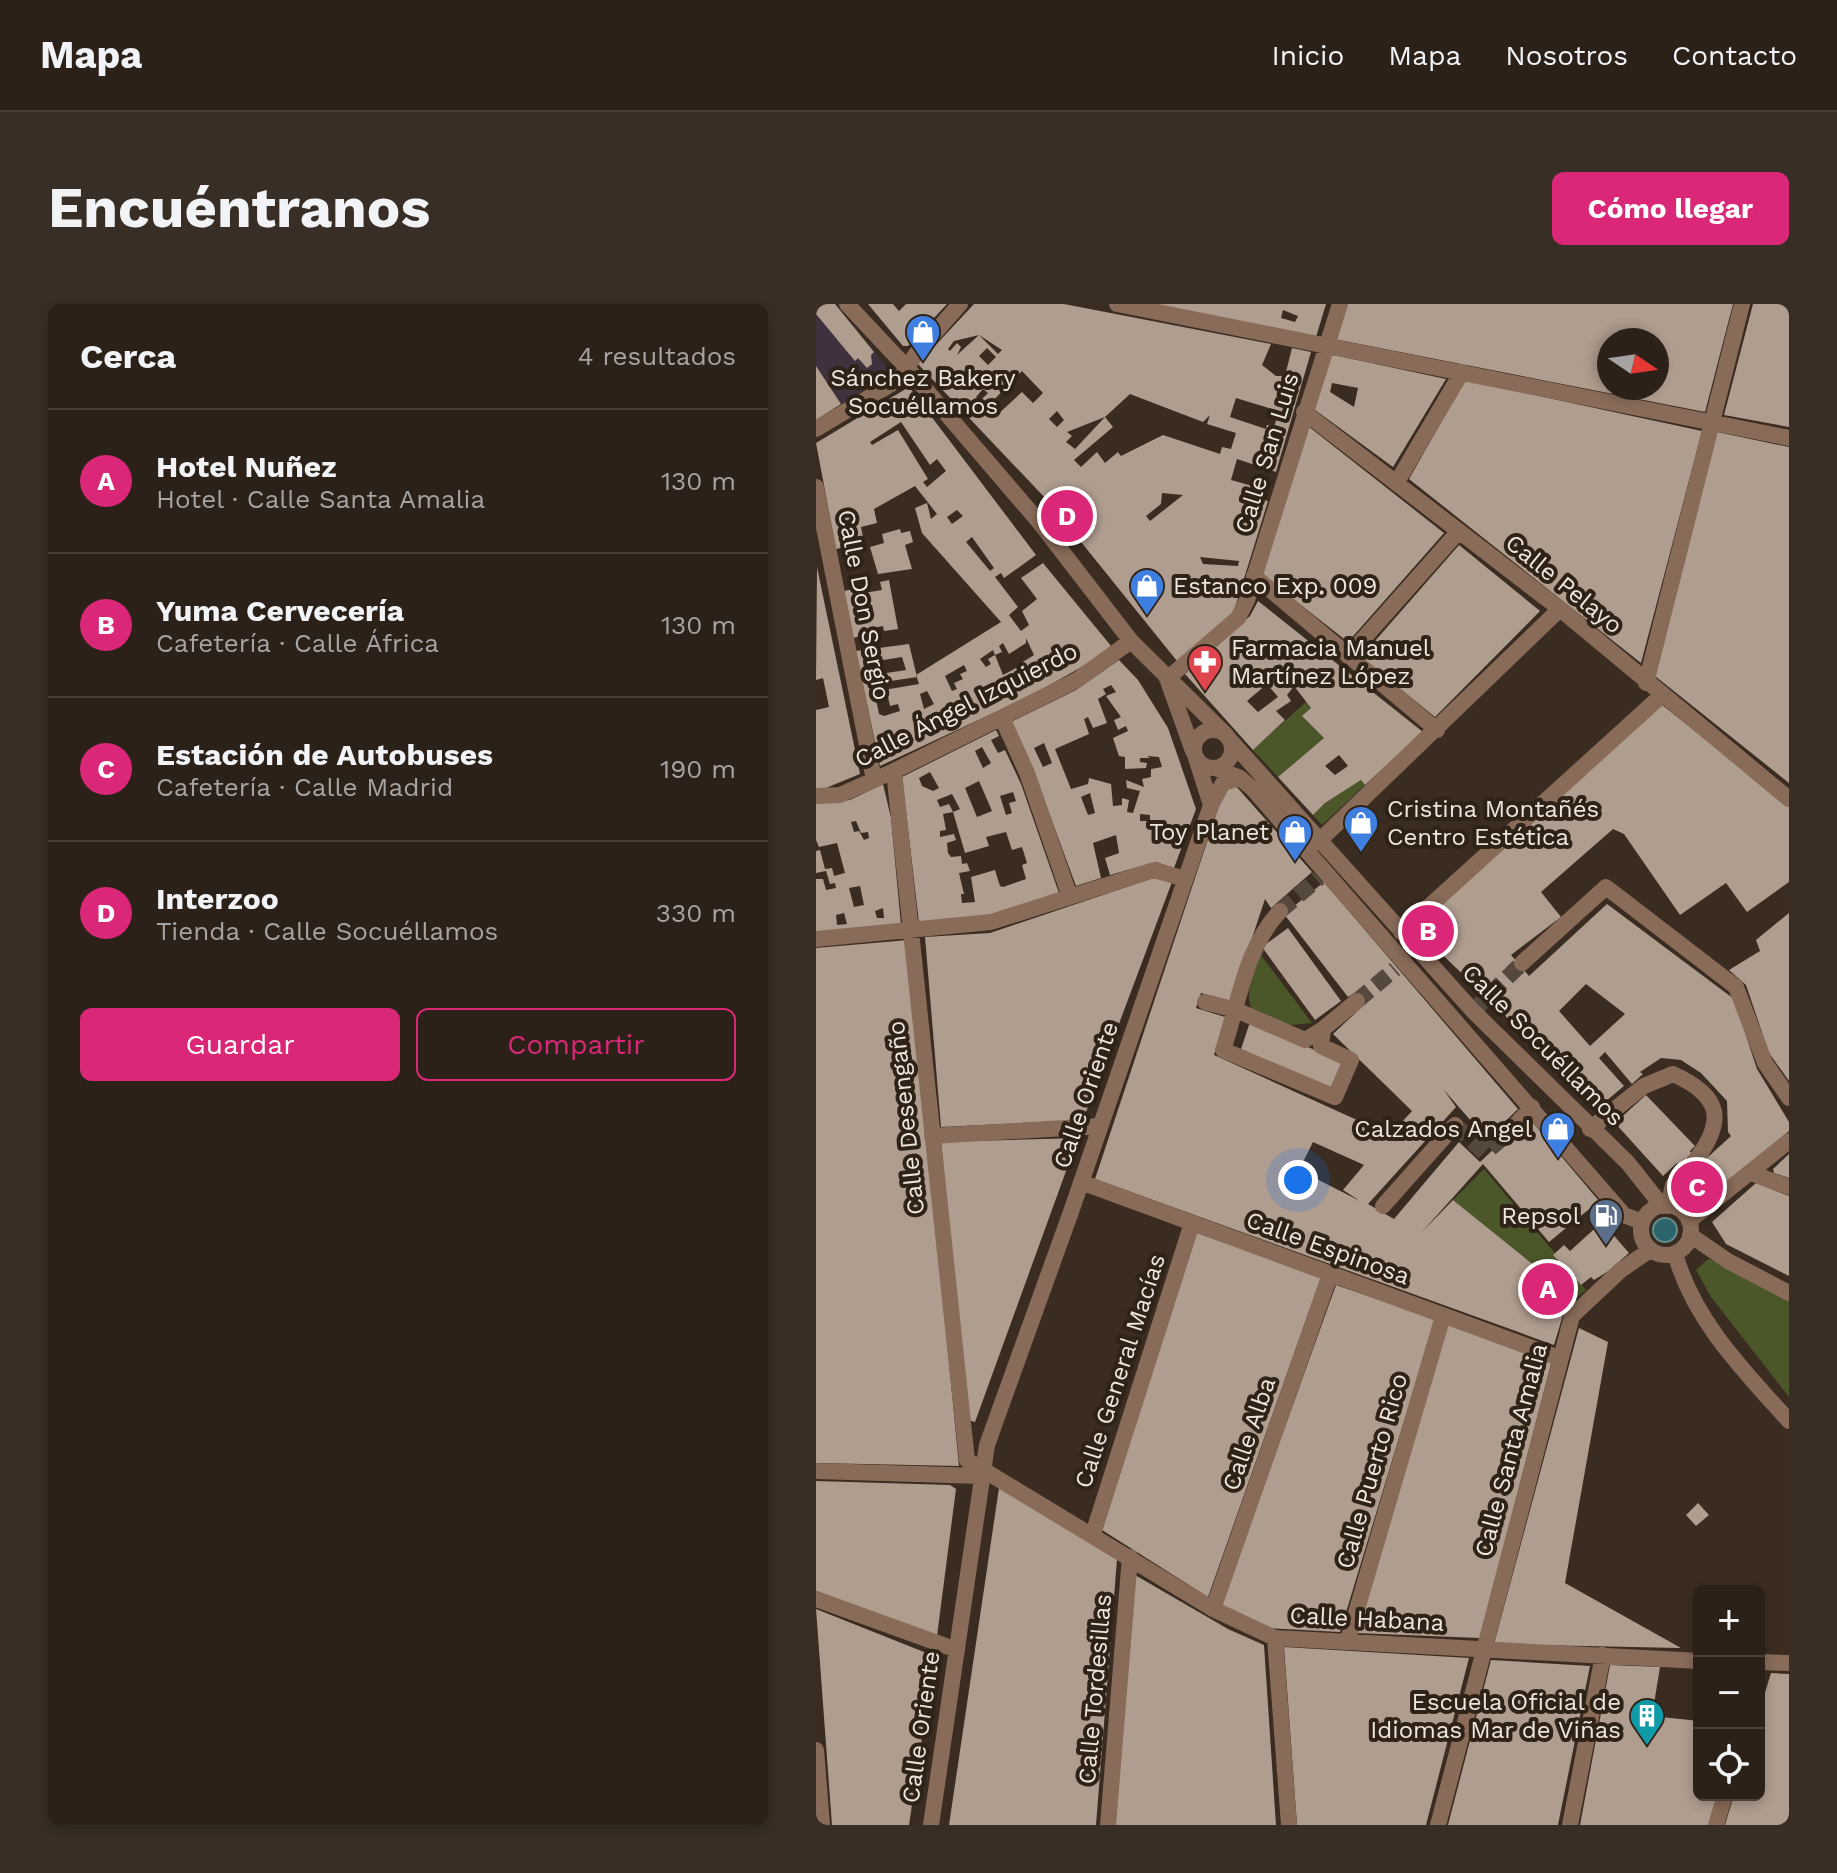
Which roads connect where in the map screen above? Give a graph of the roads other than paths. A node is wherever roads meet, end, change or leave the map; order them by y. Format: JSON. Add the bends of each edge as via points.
{"nodes":[{"id":1,"x":847,"y":304,"type":"edge"},
{"id":2,"x":960,"y":304,"type":"edge"},
{"id":3,"x":1117,"y":304,"type":"edge"},
{"id":4,"x":1340,"y":304,"type":"edge"},
{"id":5,"x":1742,"y":304,"type":"edge"},
{"id":6,"x":1325,"y":346,"type":"junction"},
{"id":7,"x":908,"y":369,"type":"junction"},
{"id":8,"x":1462,"y":372,"type":"junction"},
{"id":9,"x":1304,"y":412,"type":"junction"},
{"id":10,"x":1710,"y":423,"type":"junction"},
{"id":11,"x":816,"y":429,"type":"edge"},
{"id":12,"x":1789,"y":438,"type":"edge"},
{"id":13,"x":1397,"y":482,"type":"junction"},
{"id":14,"x":816,"y":487,"type":"edge"},
{"id":15,"x":1459,"y":531,"type":"junction"},
{"id":16,"x":1254,"y":576,"type":"junction"},
{"id":17,"x":1560,"y":609,"type":"junction"},
{"id":18,"x":1131,"y":641,"type":"junction"},
{"id":19,"x":1348,"y":656,"type":"junction"},
{"id":20,"x":1167,"y":679,"type":"junction"},
{"id":21,"x":1646,"y":683,"type":"junction"},
{"id":22,"x":1661,"y":696,"type":"junction"},
{"id":23,"x":1002,"y":718,"type":"junction"},
{"id":24,"x":1437,"y":730,"type":"junction"},
{"id":25,"x":1228,"y":738,"type":"junction"},
{"id":26,"x":1194,"y":754,"type":"junction"},
{"id":27,"x":1216,"y":768,"type":"junction"},
{"id":28,"x":894,"y":771,"type":"junction"},
{"id":29,"x":1240,"y":778,"type":"junction"},
{"id":30,"x":874,"y":780,"type":"junction"},
{"id":31,"x":816,"y":796,"type":"edge"},
{"id":32,"x":1789,"y":799,"type":"edge"},
{"id":33,"x":1211,"y":805,"type":"junction"},
{"id":34,"x":1318,"y":842,"type":"junction"},
{"id":35,"x":1185,"y":879,"type":"junction"},
{"id":36,"x":1070,"y":897,"type":"junction"},
{"id":37,"x":1280,"y":911,"type":"tunnel mouth"},
{"id":38,"x":912,"y":932,"type":"junction"},
{"id":39,"x":1401,"y":932,"type":"junction"},
{"id":40,"x":816,"y":939,"type":"edge"},
{"id":41,"x":1522,"y":963,"type":"tunnel mouth"},
{"id":42,"x":1357,"y":1001,"type":"tunnel mouth"},
{"id":43,"x":1205,"y":1002,"type":"dead end"},
{"id":44,"x":1236,"y":1010,"type":"junction"},
{"id":45,"x":1323,"y":1029,"type":"junction"},
{"id":46,"x":1789,"y":1098,"type":"edge"},
{"id":47,"x":1532,"y":1107,"type":"junction"},
{"id":48,"x":1455,"y":1125,"type":"dead end"},
{"id":49,"x":1099,"y":1126,"type":"junction"},
{"id":50,"x":1590,"y":1129,"type":"junction"},
{"id":51,"x":1506,"y":1135,"type":"tunnel mouth"},
{"id":52,"x":932,"y":1136,"type":"junction"},
{"id":53,"x":1789,"y":1141,"type":"edge"},
{"id":54,"x":1694,"y":1162,"type":"dead end"},
{"id":55,"x":1751,"y":1173,"type":"junction"},
{"id":56,"x":1681,"y":1175,"type":"dead end"},
{"id":57,"x":1081,"y":1182,"type":"junction"},
{"id":58,"x":1789,"y":1187,"type":"edge"},
{"id":59,"x":1383,"y":1206,"type":"dead end"},
{"id":60,"x":1665,"y":1206,"type":"junction"},
{"id":61,"x":1642,"y":1222,"type":"junction"},
{"id":62,"x":1192,"y":1223,"type":"junction"},
{"id":63,"x":1684,"y":1240,"type":"junction"},
{"id":64,"x":1650,"y":1250,"type":"junction"},
{"id":65,"x":1330,"y":1275,"type":"junction"},
{"id":66,"x":1789,"y":1293,"type":"edge"},
{"id":67,"x":1443,"y":1316,"type":"junction"},
{"id":68,"x":1559,"y":1358,"type":"junction"},
{"id":69,"x":1789,"y":1421,"type":"edge"},
{"id":70,"x":974,"y":1462,"type":"junction"},
{"id":71,"x":816,"y":1471,"type":"edge"},
{"id":72,"x":1093,"y":1534,"type":"junction"},
{"id":73,"x":1130,"y":1557,"type":"junction"},
{"id":74,"x":816,"y":1599,"type":"edge"},
{"id":75,"x":1213,"y":1609,"type":"junction"},
{"id":76,"x":1275,"y":1638,"type":"junction"},
{"id":77,"x":1348,"y":1640,"type":"junction"},
{"id":78,"x":1483,"y":1649,"type":"junction"},
{"id":79,"x":957,"y":1650,"type":"junction"},
{"id":80,"x":1603,"y":1655,"type":"junction"},
{"id":81,"x":1693,"y":1661,"type":"edge"},
{"id":82,"x":1765,"y":1662,"type":"edge"},
{"id":83,"x":1789,"y":1663,"type":"edge"},
{"id":84,"x":816,"y":1750,"type":"edge"},
{"id":85,"x":1723,"y":1801,"type":"edge"},
{"id":86,"x":822,"y":1825,"type":"edge"},
{"id":87,"x":931,"y":1825,"type":"edge"},
{"id":88,"x":1108,"y":1825,"type":"edge"},
{"id":89,"x":1289,"y":1825,"type":"edge"},
{"id":90,"x":1438,"y":1825,"type":"edge"},
{"id":91,"x":1570,"y":1825,"type":"edge"},
{"id":92,"x":1716,"y":1825,"type":"edge"}],
"edges":[{"from":1,"to":7,"type":"street","name":"Calle Socuéllamos"},
{"from":2,"to":7,"type":"street"},
{"from":3,"to":6,"type":"street"},
{"from":4,"to":6,"type":"street","name":"Calle San Luis"},
{"from":5,"to":10,"type":"street"},
{"from":6,"to":8,"type":"street"},
{"from":6,"to":9,"type":"street","name":"Calle San Luis"},
{"from":7,"to":11,"type":"street"},
{"from":7,"to":18,"type":"street","name":"Calle Socuéllamos","via":[[1040,523]]},
{"from":8,"to":10,"type":"street"},
{"from":8,"to":13,"type":"street"},
{"from":9,"to":13,"type":"street","name":"Calle Pelayo"},
{"from":9,"to":16,"type":"street","name":"Calle San Luis"},
{"from":10,"to":12,"type":"street"},
{"from":10,"to":21,"type":"street"},
{"from":13,"to":15,"type":"street","name":"Calle Pelayo"},
{"from":14,"to":30,"type":"street","name":"Calle Don Sergio"},
{"from":15,"to":17,"type":"street","name":"Calle Pelayo"},
{"from":15,"to":19,"type":"street"},
{"from":16,"to":19,"type":"street"},
{"from":16,"to":20,"type":"street","name":"Calle San Luis","via":[[1238,618]]},
{"from":17,"to":21,"type":"street","name":"Calle Pelayo"},
{"from":17,"to":24,"type":"street"},
{"from":18,"to":20,"type":"street","name":"Calle Socuéllamos"},
{"from":18,"to":23,"type":"street","name":"Calle Ángel Izquierdo","via":[[1077,680]]},
{"from":19,"to":24,"type":"street"},
{"from":20,"to":25,"type":"street","name":"Calle Socuéllamos"},
{"from":20,"to":26,"type":"street","name":"Calle Socuéllamos"},
{"from":21,"to":22,"type":"street","name":"Calle Pelayo"},
{"from":22,"to":32,"type":"street","name":"Calle Pelayo"},
{"from":22,"to":39,"type":"street"},
{"from":23,"to":28,"type":"street","name":"Calle Ángel Izquierdo"},
{"from":23,"to":36,"type":"street"},
{"from":24,"to":34,"type":"street"},
{"from":25,"to":26,"type":"street","via":[[1216,730],[1205,731],[1196,739]]},
{"from":25,"to":27,"type":"street","via":[[1230,757]]},
{"from":25,"to":34,"type":"street","name":"Calle Socuéllamos"},
{"from":26,"to":27,"type":"street","via":[[1204,766]]},
{"from":26,"to":33,"type":"street"},
{"from":27,"to":29,"type":"street","name":"Calle Socuéllamos"},
{"from":28,"to":30,"type":"street","name":"Calle Ángel Izquierdo"},
{"from":28,"to":38,"type":"street","name":"Calle Desengaño"},
{"from":29,"to":33,"type":"street","via":[[1223,783]]},
{"from":29,"to":47,"type":"street","name":"Calle Socuéllamos","via":[[1400,965]]},
{"from":30,"to":31,"type":"street","name":"Calle Ángel Izquierdo","via":[[840,795]]},
{"from":33,"to":35,"type":"street","name":"Calle Oriente"},
{"from":34,"to":39,"type":"street","name":"Calle Socuéllamos"},
{"from":35,"to":36,"type":"street","via":[[1154,870]]},
{"from":35,"to":49,"type":"street","name":"Calle Oriente"},
{"from":36,"to":38,"type":"street","via":[[991,922]]},
{"from":37,"to":44,"type":"street","via":[[1259,938]]},
{"from":38,"to":40,"type":"street"},
{"from":38,"to":52,"type":"street","name":"Calle Desengaño"},
{"from":39,"to":50,"type":"street","name":"Calle Socuéllamos"},
{"from":41,"to":46,"type":"street","via":[[1606,887],[1736,987],[1765,1063]]},
{"from":42,"to":45,"type":"street"},
{"from":43,"to":44,"type":"street"},
{"from":44,"to":45,"type":"street","via":[[1305,1040]]},
{"from":44,"to":45,"type":"street","via":[[1223,1050],[1335,1097],[1351,1060],[1321,1046]]},
{"from":47,"to":51,"type":"street"},
{"from":47,"to":61,"type":"street","name":"Calle Socuéllamos","via":[[1624,1215]]},
{"from":48,"to":59,"type":"street"},
{"from":49,"to":52,"type":"street"},
{"from":49,"to":57,"type":"street","name":"Calle Oriente"},
{"from":50,"to":54,"type":"street","via":[[1644,1086],[1673,1074],[1706,1093],[1716,1111],[1714,1131]]},
{"from":50,"to":60,"type":"street","name":"Calle Socuéllamos"},
{"from":52,"to":70,"type":"street","name":"Calle Desengaño"},
{"from":53,"to":55,"type":"street"},
{"from":55,"to":58,"type":"street"},
{"from":55,"to":63,"type":"street"},
{"from":56,"to":60,"type":"street"},
{"from":57,"to":62,"type":"street","name":"Calle Espinosa"},
{"from":57,"to":70,"type":"street","name":"Calle Oriente","via":[[987,1445]]},
{"from":60,"to":61,"type":"street","via":[[1652,1210]]},
{"from":60,"to":63,"type":"street","name":"Calle Socuéllamos","via":[[1679,1209]]},
{"from":61,"to":64,"type":"street","via":[[1642,1237]]},
{"from":62,"to":65,"type":"street","name":"Calle Espinosa"},
{"from":62,"to":72,"type":"street","name":"Calle General Macías"},
{"from":63,"to":64,"type":"street","via":[[1658,1254]]},
{"from":63,"to":66,"type":"street","name":"Calle Socuéllamos"},
{"from":63,"to":69,"type":"street","via":[[1695,1306]]},
{"from":64,"to":68,"type":"street","name":"Calle Santa Amalia","via":[[1572,1316]]},
{"from":65,"to":67,"type":"street","name":"Calle Espinosa"},
{"from":65,"to":75,"type":"street","name":"Calle Alba"},
{"from":67,"to":68,"type":"street","name":"Calle Espinosa"},
{"from":67,"to":77,"type":"street","name":"Calle Puerto Rico"},
{"from":68,"to":78,"type":"street","name":"Calle Santa Amalia"},
{"from":70,"to":71,"type":"street"},
{"from":70,"to":72,"type":"street","name":"Calle Habana"},
{"from":70,"to":79,"type":"street","name":"Calle Oriente"},
{"from":72,"to":73,"type":"street","name":"Calle Habana"},
{"from":73,"to":75,"type":"street","name":"Calle Habana"},
{"from":73,"to":88,"type":"street","name":"Calle Tordesillas"},
{"from":74,"to":79,"type":"street"},
{"from":75,"to":76,"type":"street","name":"Calle Habana"},
{"from":76,"to":77,"type":"street","name":"Calle Habana"},
{"from":76,"to":89,"type":"street"},
{"from":77,"to":78,"type":"street","name":"Calle Habana"},
{"from":78,"to":80,"type":"street","name":"Calle Habana"},
{"from":78,"to":90,"type":"street","name":"Calle Santa Amalia"},
{"from":79,"to":87,"type":"street","name":"Calle Oriente"},
{"from":80,"to":81,"type":"street","name":"Calle Habana"},
{"from":80,"to":91,"type":"street"},
{"from":82,"to":83,"type":"street"},
{"from":84,"to":86,"type":"street"},
{"from":85,"to":92,"type":"street"}]}
